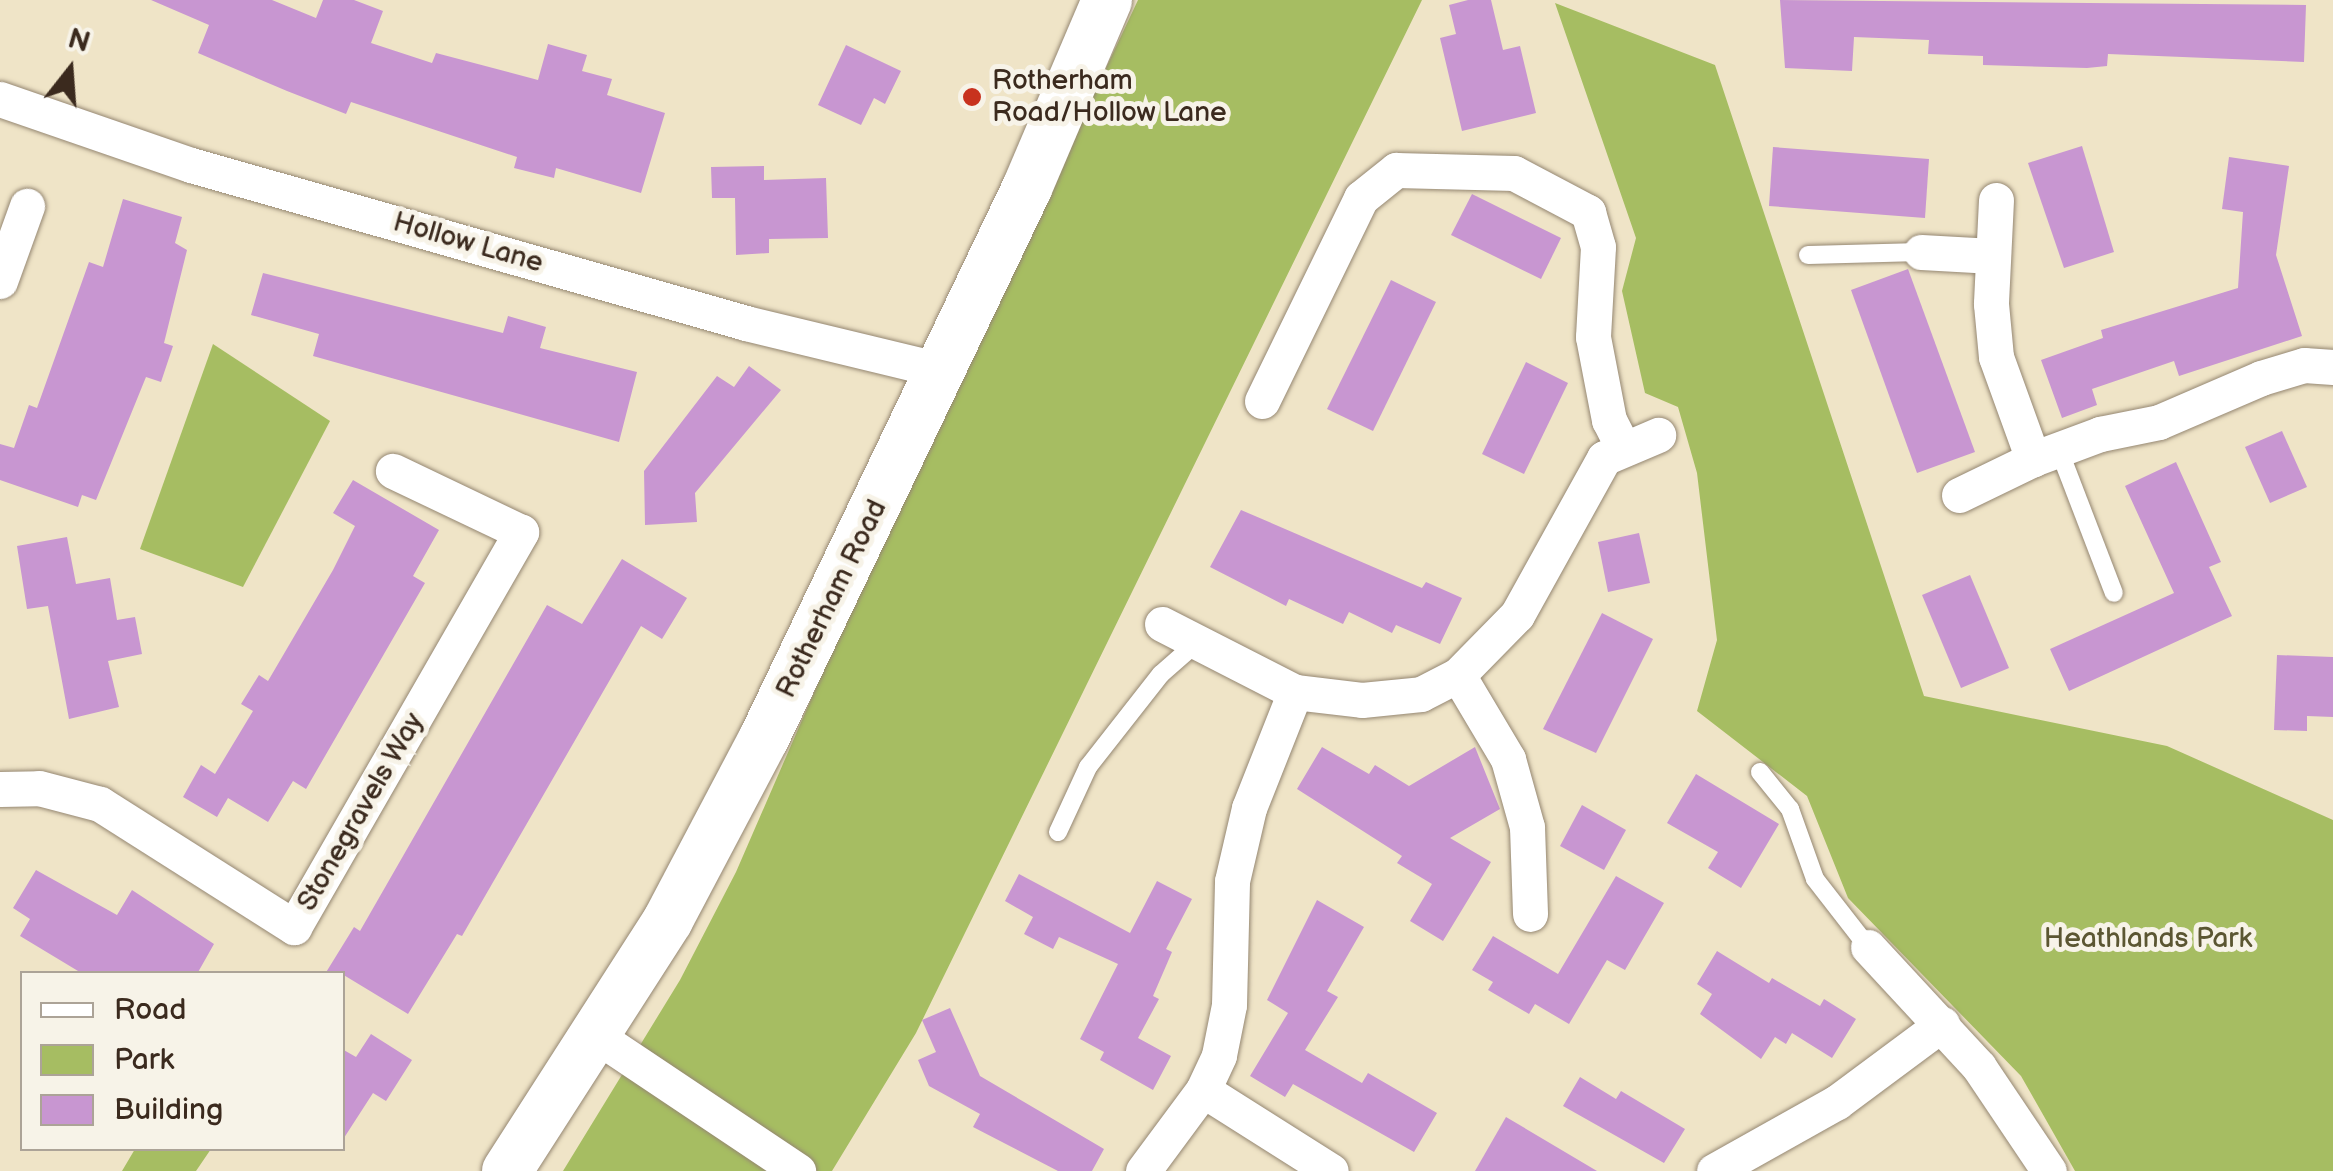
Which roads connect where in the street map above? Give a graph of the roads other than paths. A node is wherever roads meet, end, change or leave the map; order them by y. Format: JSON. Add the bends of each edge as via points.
{"nodes":[{"id":1,"x":1107,"y":0,"type":"edge"},
{"id":2,"x":0,"y":100,"type":"edge"},
{"id":3,"x":1996,"y":200,"type":"dead end"},
{"id":4,"x":27,"y":206,"type":"dead end"},
{"id":5,"x":1921,"y":252,"type":"joint"},
{"id":6,"x":1808,"y":256,"type":"dead end"},
{"id":7,"x":1993,"y":256,"type":"junction"},
{"id":8,"x":0,"y":282,"type":"edge"},
{"id":9,"x":2332,"y":358,"type":"edge"},
{"id":10,"x":941,"y":370,"type":"junction"},
{"id":11,"x":1262,"y":401,"type":"dead end"},
{"id":12,"x":1658,"y":435,"type":"dead end"},
{"id":13,"x":1623,"y":447,"type":"junction"},
{"id":14,"x":2046,"y":455,"type":"junction"},
{"id":15,"x":392,"y":471,"type":"dead end"},
{"id":16,"x":1959,"y":494,"type":"dead end"},
{"id":17,"x":2114,"y":593,"type":"dead end"},
{"id":18,"x":1162,"y":624,"type":"dead end"},
{"id":19,"x":1194,"y":645,"type":"junction"},
{"id":20,"x":1458,"y":675,"type":"junction"},
{"id":21,"x":1295,"y":692,"type":"junction"},
{"id":22,"x":1760,"y":772,"type":"dead end"},
{"id":23,"x":0,"y":789,"type":"edge"},
{"id":24,"x":1058,"y":832,"type":"dead end"},
{"id":25,"x":1530,"y":914,"type":"dead end"},
{"id":26,"x":1868,"y":947,"type":"joint"},
{"id":27,"x":1942,"y":1024,"type":"junction"},
{"id":28,"x":598,"y":1037,"type":"junction"},
{"id":29,"x":1202,"y":1090,"type":"junction"},
{"id":30,"x":507,"y":1171,"type":"edge"},
{"id":31,"x":798,"y":1171,"type":"edge"},
{"id":32,"x":1143,"y":1171,"type":"edge"},
{"id":33,"x":1331,"y":1171,"type":"edge"},
{"id":34,"x":1714,"y":1171,"type":"edge"},
{"id":35,"x":2049,"y":1171,"type":"edge"}],
"edges":[{"from":1,"to":10,"type":"main road","name":"Rotherham Road"},
{"from":2,"to":10,"type":"street","name":"Hollow Lane","via":[[190,166],[746,324]]},
{"from":3,"to":7,"type":"street"},
{"from":4,"to":8,"type":"street"},
{"from":5,"to":6,"type":"lane"},
{"from":5,"to":7,"type":"street"},
{"from":7,"to":14,"type":"street","via":[[1996,357]]},
{"from":9,"to":14,"type":"street","via":[[2261,378],[2160,422]]},
{"from":10,"to":28,"type":"main road","name":"Rotherham Road","via":[[764,738]]},
{"from":11,"to":13,"type":"street","via":[[1361,198],[1396,170],[1514,172],[1588,212],[1598,247],[1593,337],[1609,420]]},
{"from":12,"to":13,"type":"street"},
{"from":13,"to":20,"type":"street","via":[[1604,458],[1584,489],[1517,615]]},
{"from":14,"to":16,"type":"street"},
{"from":14,"to":17,"type":"lane"},
{"from":15,"to":23,"type":"street","name":"Stonegravels Way","via":[[522,532],[294,927],[100,804],[39,788]]},
{"from":18,"to":19,"type":"street"},
{"from":19,"to":21,"type":"street"},
{"from":19,"to":24,"type":"lane","via":[[1161,674],[1098,752]]},
{"from":20,"to":21,"type":"street","via":[[1421,694],[1362,700]]},
{"from":20,"to":25,"type":"street","via":[[1508,759],[1528,826]]},
{"from":21,"to":29,"type":"street","via":[[1249,808],[1232,881],[1230,1005],[1219,1055]]},
{"from":22,"to":26,"type":"lane","via":[[1790,809],[1815,880]]},
{"from":26,"to":27,"type":"street"},
{"from":27,"to":34,"type":"street","via":[[1837,1102],[1728,1157]]},
{"from":27,"to":35,"type":"street","via":[[2033,1139]]},
{"from":28,"to":30,"type":"main road","name":"Rotherham Road"},
{"from":28,"to":31,"type":"street"},
{"from":29,"to":32,"type":"street"},
{"from":29,"to":33,"type":"street"}]}
